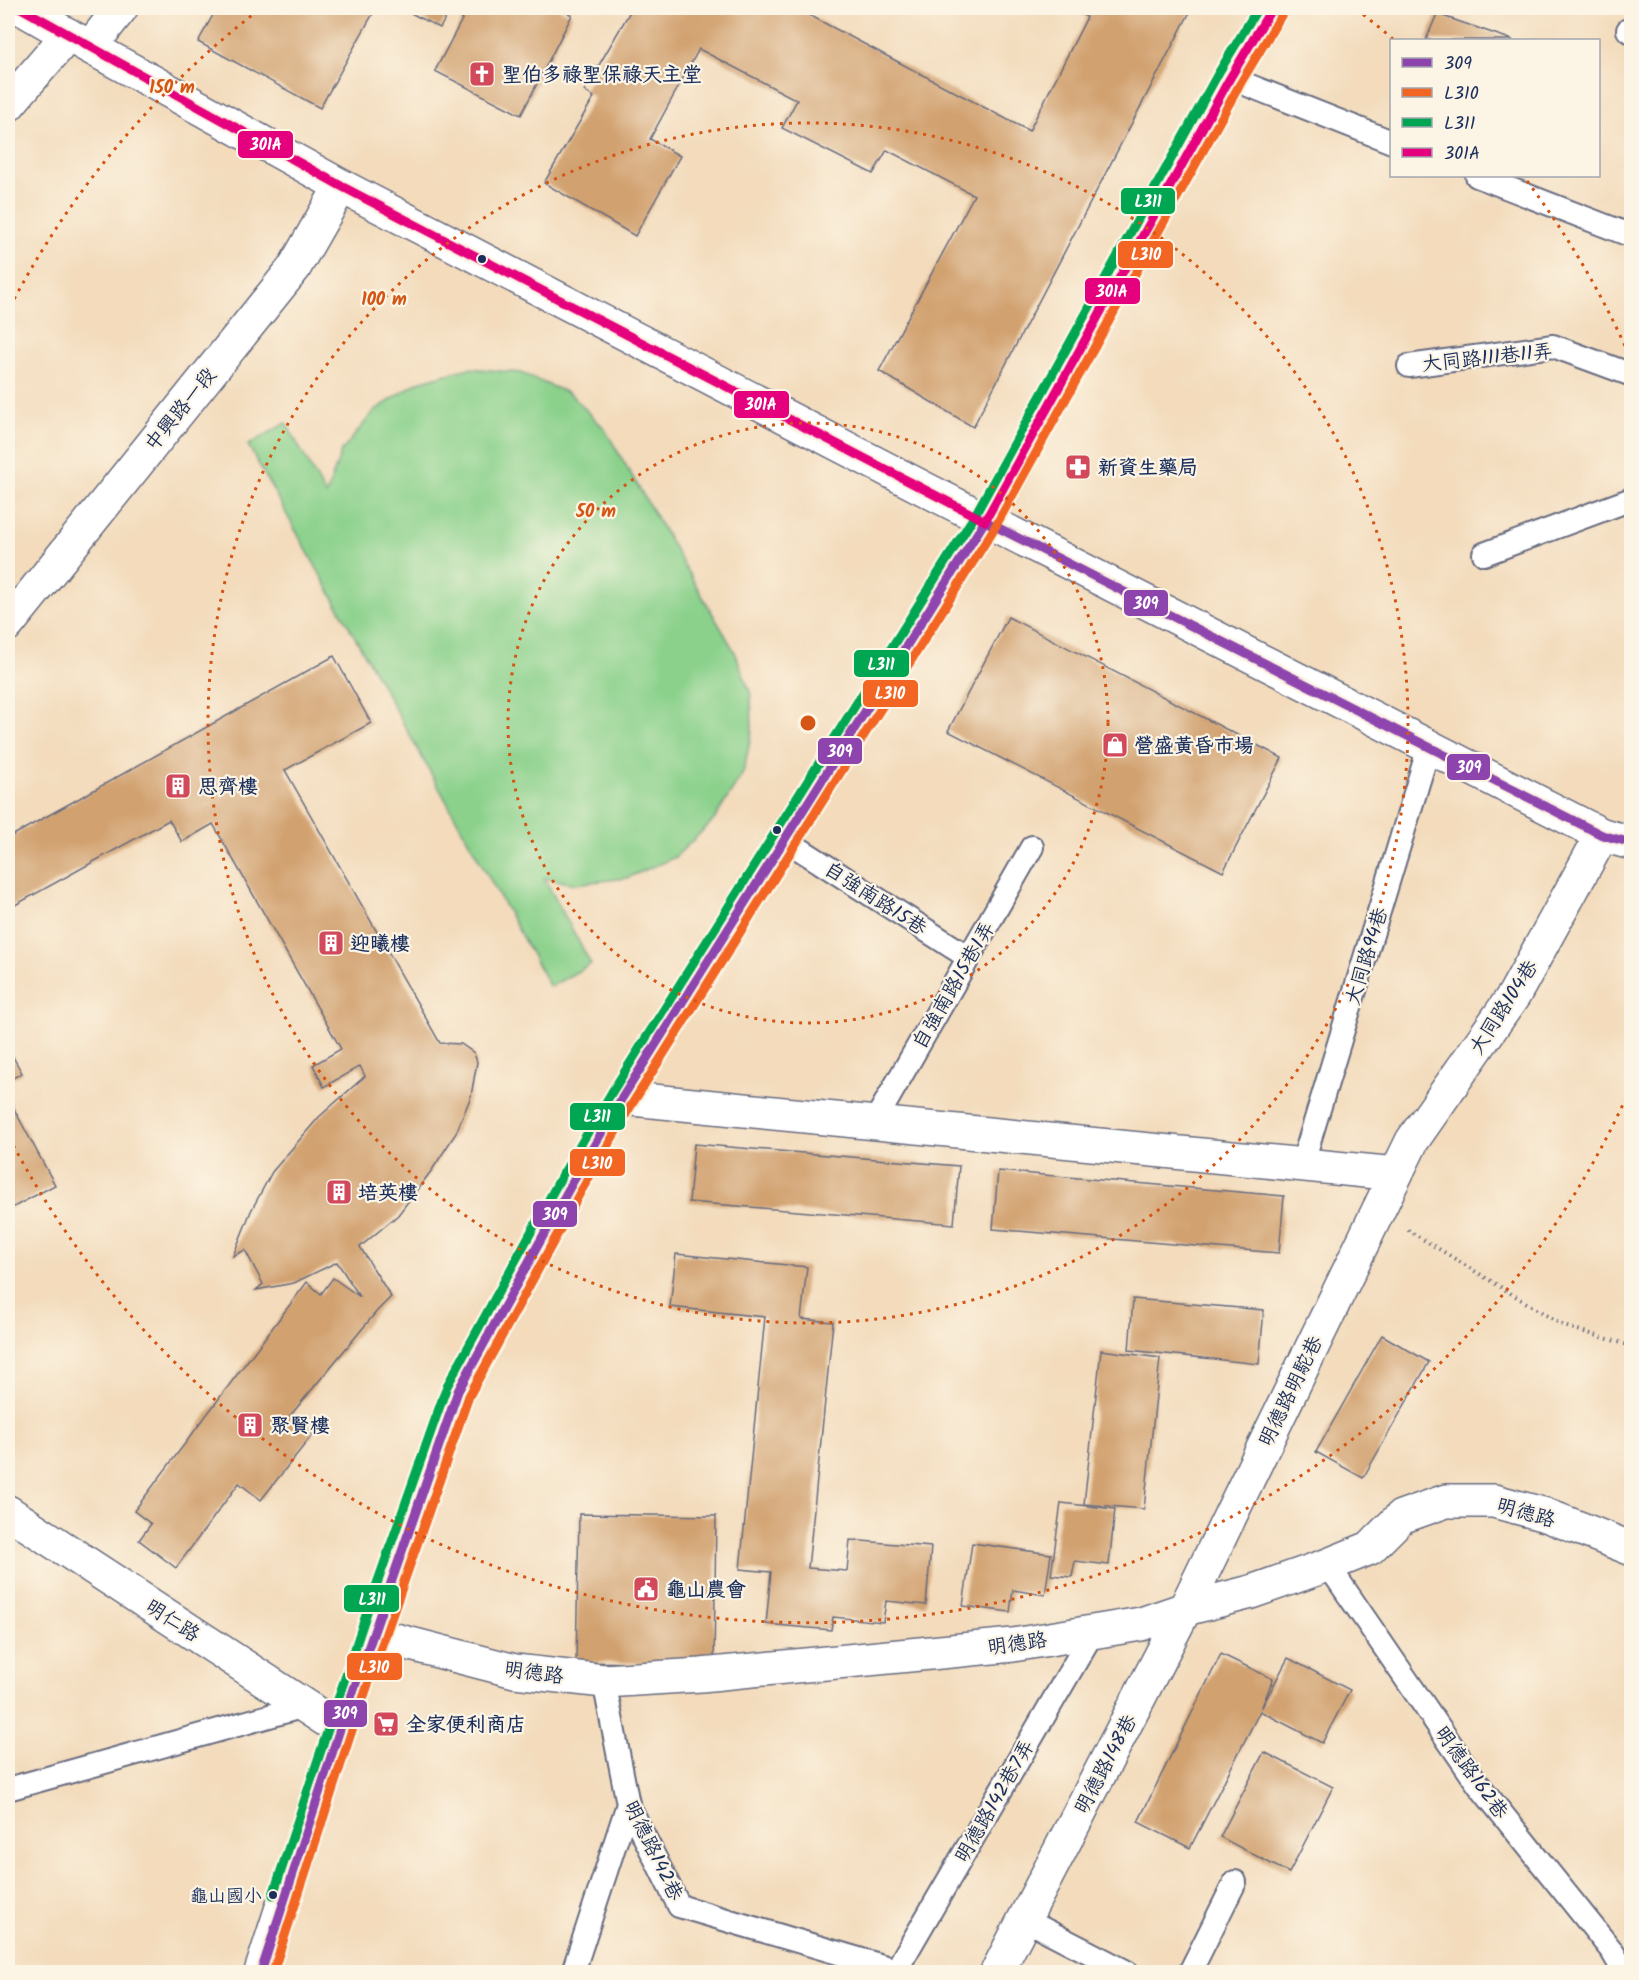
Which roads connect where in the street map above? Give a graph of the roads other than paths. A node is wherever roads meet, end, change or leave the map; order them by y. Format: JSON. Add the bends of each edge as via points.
{"nodes":[{"id":1,"x":21,"y":8,"type":"edge"},
{"id":2,"x":121,"y":8,"type":"edge"},
{"id":3,"x":1272,"y":8,"type":"edge"},
{"id":4,"x":79,"y":41,"type":"junction"},
{"id":5,"x":1230,"y":78,"type":"junction"},
{"id":6,"x":8,"y":105,"type":"edge"},
{"id":7,"x":1390,"y":141,"type":"edge"},
{"id":8,"x":1481,"y":177,"type":"edge"},
{"id":9,"x":341,"y":186,"type":"junction"},
{"id":10,"x":1632,"y":236,"type":"edge"},
{"id":11,"x":1409,"y":366,"type":"dead end"},
{"id":12,"x":1632,"y":375,"type":"edge"},
{"id":13,"x":1632,"y":499,"type":"edge"},
{"id":14,"x":986,"y":520,"type":"junction"},
{"id":15,"x":1484,"y":554,"type":"dead end"},
{"id":16,"x":8,"y":624,"type":"edge"},
{"id":17,"x":1429,"y":747,"type":"junction"},
{"id":18,"x":784,"y":839,"type":"junction"},
{"id":19,"x":1617,"y":839,"type":"edge"},
{"id":20,"x":1032,"y":848,"type":"dead end"},
{"id":21,"x":968,"y":957,"type":"junction"},
{"id":22,"x":622,"y":1098,"type":"junction"},
{"id":23,"x":874,"y":1122,"type":"junction"},
{"id":24,"x":1302,"y":1165,"type":"junction"},
{"id":25,"x":1396,"y":1174,"type":"junction"},
{"id":26,"x":8,"y":1512,"type":"edge"},
{"id":27,"x":1632,"y":1549,"type":"edge"},
{"id":28,"x":1328,"y":1565,"type":"junction"},
{"id":29,"x":1185,"y":1609,"type":"junction"},
{"id":30,"x":1093,"y":1632,"type":"junction"},
{"id":31,"x":372,"y":1634,"type":"junction"},
{"id":32,"x":604,"y":1681,"type":"junction"},
{"id":33,"x":305,"y":1706,"type":"junction"},
{"id":34,"x":340,"y":1729,"type":"junction"},
{"id":35,"x":8,"y":1789,"type":"edge"},
{"id":36,"x":628,"y":1804,"type":"junction"},
{"id":37,"x":1235,"y":1882,"type":"dead end"},
{"id":38,"x":1024,"y":1919,"type":"junction"},
{"id":39,"x":895,"y":1971,"type":"edge"},
{"id":40,"x":261,"y":1972,"type":"edge"},
{"id":41,"x":573,"y":1972,"type":"edge"},
{"id":42,"x":998,"y":1972,"type":"edge"},
{"id":43,"x":1127,"y":1972,"type":"edge"},
{"id":44,"x":1190,"y":1972,"type":"edge"},
{"id":45,"x":1624,"y":1972,"type":"edge"}],
"edges":[{"from":1,"to":4,"type":"street"},
{"from":2,"to":4,"type":"street"},
{"from":3,"to":5,"type":"street"},
{"from":4,"to":6,"type":"street"},
{"from":4,"to":9,"type":"street"},
{"from":5,"to":7,"type":"lane"},
{"from":5,"to":14,"type":"street"},
{"from":8,"to":10,"type":"lane"},
{"from":9,"to":14,"type":"street"},
{"from":9,"to":16,"type":"street","name":"中興路一段","via":[[294,268]]},
{"from":11,"to":12,"type":"lane","name":"大同路111巷11弄","via":[[1553,346]]},
{"from":13,"to":15,"type":"lane"},
{"from":14,"to":17,"type":"street"},
{"from":14,"to":18,"type":"street"},
{"from":17,"to":19,"type":"street"},
{"from":17,"to":24,"type":"lane","name":"大同路94巷"},
{"from":18,"to":21,"type":"lane","name":"自強南路15巷"},
{"from":18,"to":22,"type":"street"},
{"from":19,"to":25,"type":"street","name":"大同路104巷","via":[[1412,1141]]},
{"from":20,"to":21,"type":"lane","name":"自強南路15巷1弄"},
{"from":21,"to":23,"type":"lane","name":"自強南路15巷1弄"},
{"from":22,"to":23,"type":"street"},
{"from":22,"to":31,"type":"street","via":[[458,1391]]},
{"from":23,"to":24,"type":"street"},
{"from":24,"to":25,"type":"street"},
{"from":25,"to":29,"type":"street","name":"明德路明駝巷"},
{"from":26,"to":33,"type":"street","name":"明仁路"},
{"from":27,"to":28,"type":"street","name":"明德路","via":[[1546,1515],[1494,1501],[1446,1501],[1401,1517],[1370,1548]]},
{"from":28,"to":29,"type":"street","name":"明德路","via":[[1251,1592]]},
{"from":28,"to":45,"type":"lane","name":"明德路162巷","via":[[1478,1784],[1612,1951]]},
{"from":29,"to":30,"type":"street","name":"明德路","via":[[1141,1624]]},
{"from":29,"to":38,"type":"street","name":"明德路148巷"},
{"from":30,"to":32,"type":"street","name":"明德路","via":[[1013,1645]]},
{"from":30,"to":39,"type":"lane","name":"明德路142巷7弄"},
{"from":31,"to":32,"type":"street","name":"明德路","via":[[515,1671]]},
{"from":31,"to":34,"type":"street"},
{"from":32,"to":36,"type":"lane","name":"明德路142巷"},
{"from":33,"to":34,"type":"street","name":"明仁路"},
{"from":33,"to":35,"type":"lane"},
{"from":34,"to":40,"type":"street"},
{"from":36,"to":39,"type":"lane","name":"明德路142巷","via":[[679,1906]]},
{"from":36,"to":41,"type":"lane"},
{"from":37,"to":44,"type":"lane"},
{"from":38,"to":42,"type":"street","name":"明德路148巷"},
{"from":38,"to":43,"type":"lane"}]}
